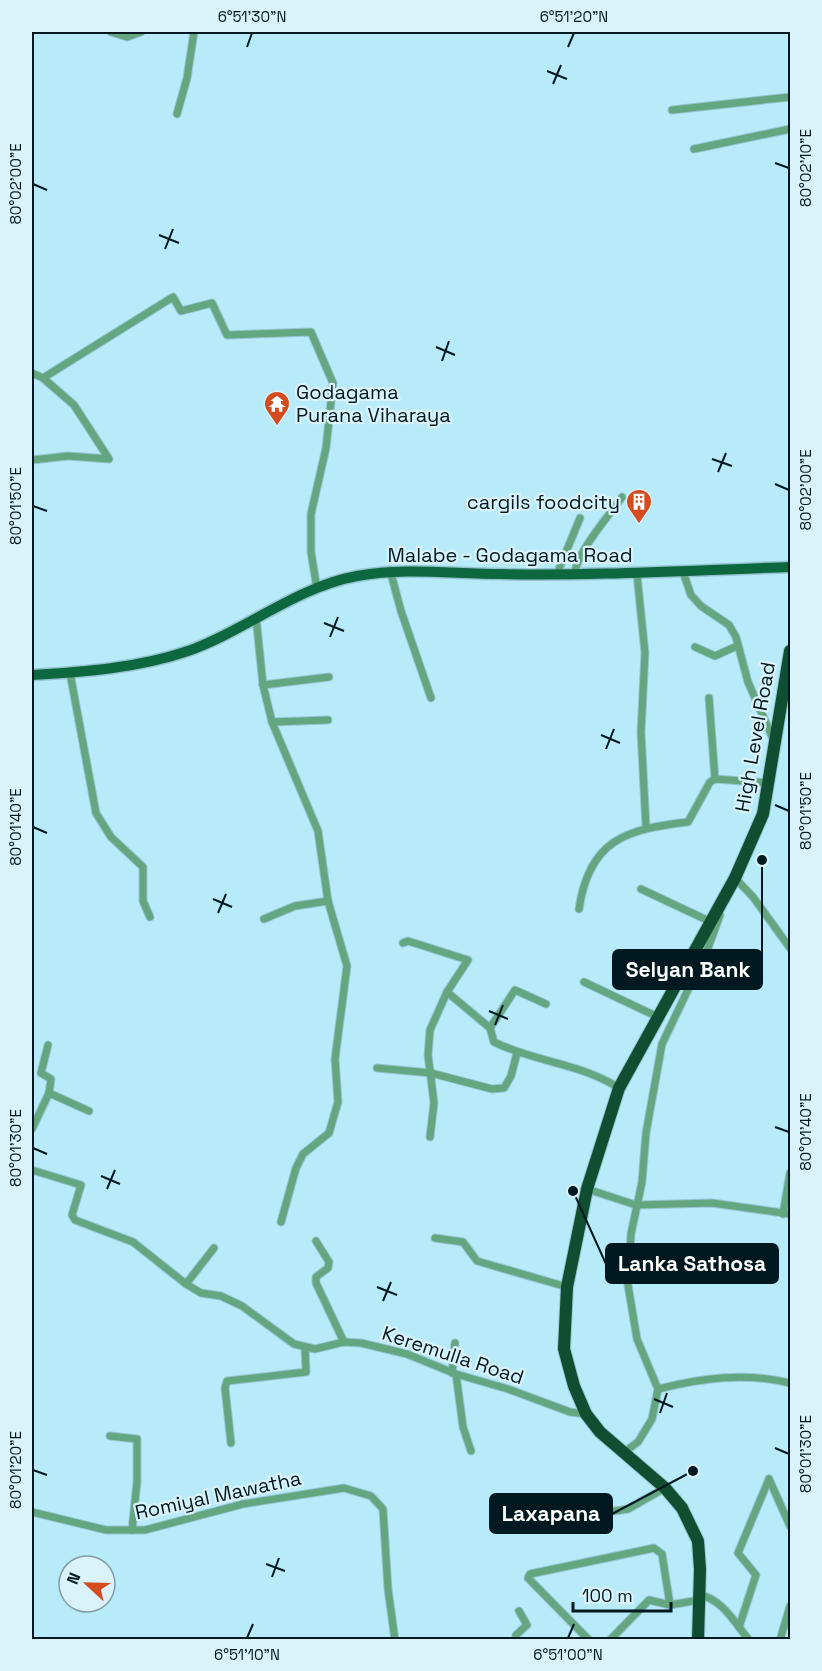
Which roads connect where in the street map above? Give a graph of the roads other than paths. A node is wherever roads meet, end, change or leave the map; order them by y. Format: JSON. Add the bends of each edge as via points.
{"nodes":[{"id":1,"x":111,"y":32,"type":"edge"},
{"id":2,"x":141,"y":32,"type":"edge"},
{"id":3,"x":194,"y":32,"type":"edge"},
{"id":4,"x":790,"y":97,"type":"edge"},
{"id":5,"x":672,"y":110,"type":"dead end"},
{"id":6,"x":177,"y":114,"type":"dead end"},
{"id":7,"x":790,"y":129,"type":"edge"},
{"id":8,"x":694,"y":149,"type":"dead end"},
{"id":9,"x":32,"y":374,"type":"edge"},
{"id":10,"x":43,"y":378,"type":"junction"},
{"id":11,"x":32,"y":460,"type":"edge"},
{"id":12,"x":622,"y":496,"type":"dead end"},
{"id":13,"x":580,"y":518,"type":"dead end"},
{"id":14,"x":790,"y":567,"type":"edge"},
{"id":15,"x":390,"y":570,"type":"junction"},
{"id":16,"x":683,"y":572,"type":"junction"},
{"id":17,"x":558,"y":574,"type":"junction"},
{"id":18,"x":574,"y":575,"type":"junction"},
{"id":19,"x":638,"y":575,"type":"junction"},
{"id":20,"x":317,"y":589,"type":"junction"},
{"id":21,"x":256,"y":617,"type":"junction"},
{"id":22,"x":737,"y":646,"type":"junction"},
{"id":23,"x":695,"y":647,"type":"dead end"},
{"id":24,"x":790,"y":651,"type":"edge"},
{"id":25,"x":789,"y":669,"type":"edge"},
{"id":26,"x":70,"y":673,"type":"junction"},
{"id":27,"x":32,"y":675,"type":"edge"},
{"id":28,"x":329,"y":677,"type":"dead end"},
{"id":29,"x":263,"y":685,"type":"junction"},
{"id":30,"x":431,"y":698,"type":"dead end"},
{"id":31,"x":709,"y":698,"type":"dead end"},
{"id":32,"x":328,"y":720,"type":"dead end"},
{"id":33,"x":272,"y":722,"type":"junction"},
{"id":34,"x":774,"y":741,"type":"junction"},
{"id":35,"x":715,"y":779,"type":"junction"},
{"id":36,"x":770,"y":783,"type":"junction"},
{"id":37,"x":646,"y":827,"type":"junction"},
{"id":38,"x":732,"y":883,"type":"junction"},
{"id":39,"x":641,"y":889,"type":"dead end"},
{"id":40,"x":328,"y":901,"type":"junction"},
{"id":41,"x":579,"y":909,"type":"dead end"},
{"id":42,"x":150,"y":917,"type":"dead end"},
{"id":43,"x":264,"y":919,"type":"dead end"},
{"id":44,"x":710,"y":921,"type":"junction"},
{"id":45,"x":403,"y":943,"type":"dead end"},
{"id":46,"x":790,"y":948,"type":"edge"},
{"id":47,"x":584,"y":982,"type":"dead end"},
{"id":48,"x":447,"y":992,"type":"junction"},
{"id":49,"x":546,"y":1005,"type":"dead end"},
{"id":50,"x":658,"y":1017,"type":"junction"},
{"id":51,"x":490,"y":1028,"type":"junction"},
{"id":52,"x":48,"y":1045,"type":"dead end"},
{"id":53,"x":517,"y":1053,"type":"junction"},
{"id":54,"x":377,"y":1068,"type":"dead end"},
{"id":55,"x":431,"y":1073,"type":"junction"},
{"id":56,"x":619,"y":1088,"type":"junction"},
{"id":57,"x":49,"y":1093,"type":"junction"},
{"id":58,"x":89,"y":1111,"type":"dead end"},
{"id":59,"x":32,"y":1129,"type":"edge"},
{"id":60,"x":430,"y":1137,"type":"dead end"},
{"id":61,"x":32,"y":1170,"type":"edge"},
{"id":62,"x":790,"y":1173,"type":"edge"},
{"id":63,"x":587,"y":1189,"type":"junction"},
{"id":64,"x":636,"y":1205,"type":"junction"},
{"id":65,"x":787,"y":1214,"type":"edge"},
{"id":66,"x":281,"y":1222,"type":"dead end"},
{"id":67,"x":435,"y":1238,"type":"dead end"},
{"id":68,"x":316,"y":1241,"type":"dead end"},
{"id":69,"x":214,"y":1248,"type":"dead end"},
{"id":70,"x":186,"y":1284,"type":"junction"},
{"id":71,"x":567,"y":1287,"type":"junction"},
{"id":72,"x":344,"y":1342,"type":"junction"},
{"id":73,"x":455,"y":1343,"type":"dead end"},
{"id":74,"x":305,"y":1347,"type":"junction"},
{"id":75,"x":454,"y":1374,"type":"junction"},
{"id":76,"x":790,"y":1383,"type":"edge"},
{"id":77,"x":658,"y":1389,"type":"junction"},
{"id":78,"x":586,"y":1414,"type":"junction"},
{"id":79,"x":110,"y":1436,"type":"dead end"},
{"id":80,"x":231,"y":1443,"type":"dead end"},
{"id":81,"x":471,"y":1451,"type":"dead end"},
{"id":82,"x":623,"y":1453,"type":"junction"},
{"id":83,"x":665,"y":1488,"type":"junction"},
{"id":84,"x":32,"y":1512,"type":"edge"},
{"id":85,"x":790,"y":1526,"type":"edge"},
{"id":86,"x":495,"y":1529,"type":"dead end"},
{"id":87,"x":132,"y":1530,"type":"junction"},
{"id":88,"x":700,"y":1597,"type":"junction"},
{"id":89,"x":670,"y":1605,"type":"junction"},
{"id":90,"x":790,"y":1606,"type":"edge"},
{"id":91,"x":519,"y":1611,"type":"dead end"},
{"id":92,"x":739,"y":1627,"type":"junction"},
{"id":93,"x":395,"y":1640,"type":"edge"},
{"id":94,"x":516,"y":1640,"type":"edge"},
{"id":95,"x":589,"y":1640,"type":"edge"},
{"id":96,"x":610,"y":1640,"type":"edge"},
{"id":97,"x":698,"y":1640,"type":"edge"},
{"id":98,"x":749,"y":1640,"type":"edge"},
{"id":99,"x":780,"y":1640,"type":"edge"}],
"edges":[{"from":1,"to":2,"type":"street","via":[[127,37]]},
{"from":3,"to":6,"type":"street"},
{"from":4,"to":5,"type":"street"},
{"from":7,"to":8,"type":"street"},
{"from":9,"to":10,"type":"street"},
{"from":10,"to":11,"type":"street","via":[[74,405],[109,459],[68,456]]},
{"from":10,"to":20,"type":"street","via":[[173,297],[181,311],[212,303],[227,335],[311,332],[333,383],[326,448],[311,514],[311,552]]},
{"from":12,"to":18,"type":"street","via":[[575,567]]},
{"from":13,"to":17,"type":"street"},
{"from":14,"to":16,"type":"main road","name":"Malabe - Godagama Road"},
{"from":15,"to":17,"type":"main road","name":"Malabe - Godagama Road"},
{"from":15,"to":20,"type":"main road","name":"Malabe - Godagama Road","via":[[353,576]]},
{"from":15,"to":30,"type":"street"},
{"from":16,"to":19,"type":"main road","name":"Malabe - Godagama Road"},
{"from":16,"to":22,"type":"street","via":[[690,595],[729,625]]},
{"from":17,"to":18,"type":"main road","name":"Malabe - Godagama Road"},
{"from":18,"to":19,"type":"main road","name":"Malabe - Godagama Road"},
{"from":19,"to":37,"type":"street","via":[[645,653],[641,732]]},
{"from":20,"to":21,"type":"main road","name":"Malabe - Godagama Road"},
{"from":21,"to":26,"type":"main road","name":"Malabe - Godagama Road","via":[[189,651],[123,667]]},
{"from":21,"to":29,"type":"street"},
{"from":22,"to":23,"type":"street","via":[[715,656]]},
{"from":22,"to":34,"type":"street"},
{"from":24,"to":25,"type":"highway","name":"High Level Road"},
{"from":25,"to":34,"type":"highway","name":"High Level Road"},
{"from":26,"to":27,"type":"main road","name":"Malabe - Godagama Road"},
{"from":26,"to":42,"type":"street","via":[[96,813],[111,837],[143,867],[143,901]]},
{"from":28,"to":29,"type":"street"},
{"from":29,"to":33,"type":"street"},
{"from":31,"to":35,"type":"street"},
{"from":32,"to":33,"type":"street"},
{"from":33,"to":40,"type":"street","via":[[318,831]]},
{"from":34,"to":36,"type":"highway","name":"High Level Road"},
{"from":35,"to":36,"type":"street"},
{"from":35,"to":37,"type":"street","via":[[688,822]]},
{"from":36,"to":38,"type":"highway","name":"High Level Road","via":[[756,833]]},
{"from":37,"to":41,"type":"street","via":[[607,846],[593,861],[582,886]]},
{"from":38,"to":44,"type":"highway","name":"High Level Road"},
{"from":38,"to":46,"type":"street","via":[[753,897]]},
{"from":38,"to":64,"type":"street","via":[[708,948],[662,1044]]},
{"from":39,"to":44,"type":"street"},
{"from":40,"to":43,"type":"street","via":[[295,906]]},
{"from":40,"to":66,"type":"street","via":[[347,966],[335,1059],[338,1102],[330,1133],[303,1154],[296,1168]]},
{"from":44,"to":50,"type":"highway","name":"High Level Road"},
{"from":45,"to":48,"type":"street","via":[[468,960]]},
{"from":47,"to":50,"type":"street"},
{"from":48,"to":51,"type":"street"},
{"from":48,"to":55,"type":"street","via":[[430,1030]]},
{"from":49,"to":51,"type":"street","via":[[515,990]]},
{"from":50,"to":56,"type":"highway","name":"High Level Road"},
{"from":51,"to":53,"type":"street","via":[[494,1042]]},
{"from":52,"to":57,"type":"street","via":[[41,1073],[51,1079]]},
{"from":53,"to":55,"type":"street","via":[[504,1088],[492,1089]]},
{"from":53,"to":56,"type":"street","via":[[584,1070]]},
{"from":54,"to":55,"type":"street"},
{"from":55,"to":60,"type":"street","via":[[434,1103]]},
{"from":56,"to":63,"type":"highway","name":"High Level Road"},
{"from":57,"to":58,"type":"street"},
{"from":57,"to":59,"type":"street"},
{"from":61,"to":70,"type":"street","via":[[81,1185],[72,1215],[75,1220],[133,1242]]},
{"from":62,"to":65,"type":"street"},
{"from":63,"to":64,"type":"street"},
{"from":63,"to":71,"type":"highway","name":"High Level Road"},
{"from":64,"to":65,"type":"street","via":[[712,1203]]},
{"from":64,"to":77,"type":"street","via":[[628,1285],[637,1339]]},
{"from":67,"to":71,"type":"street","via":[[463,1242],[477,1261]]},
{"from":68,"to":72,"type":"street","via":[[329,1262],[328,1268],[316,1277],[316,1283]]},
{"from":69,"to":70,"type":"street"},
{"from":70,"to":74,"type":"street","via":[[242,1306],[281,1336]]},
{"from":71,"to":78,"type":"highway","name":"High Level Road","via":[[564,1349]]},
{"from":72,"to":74,"type":"street","name":"Keremulla Road","via":[[315,1349]]},
{"from":72,"to":75,"type":"street","name":"Keremulla Road","via":[[407,1354]]},
{"from":73,"to":75,"type":"street"},
{"from":74,"to":80,"type":"street","via":[[306,1372],[227,1381]]},
{"from":75,"to":78,"type":"street","name":"Keremulla Road"},
{"from":75,"to":81,"type":"street","via":[[462,1427]]},
{"from":76,"to":77,"type":"street","via":[[747,1376],[697,1379]]},
{"from":77,"to":82,"type":"street","via":[[652,1419],[638,1442]]},
{"from":78,"to":82,"type":"highway","name":"High Level Road"},
{"from":79,"to":87,"type":"street","via":[[137,1439]]},
{"from":82,"to":83,"type":"highway","name":"High Level Road"},
{"from":83,"to":86,"type":"street","via":[[628,1509]]},
{"from":83,"to":88,"type":"highway","name":"High Level Road","via":[[682,1508],[698,1541]]},
{"from":84,"to":87,"type":"street","name":"Romiyal Mawatha","via":[[106,1530]]},
{"from":85,"to":92,"type":"street","via":[[769,1479],[738,1553],[756,1575]]},
{"from":87,"to":93,"type":"street","name":"Romiyal Mawatha","via":[[315,1491],[344,1488],[371,1496],[383,1509]]},
{"from":88,"to":89,"type":"street"},
{"from":88,"to":92,"type":"street","via":[[711,1597]]},
{"from":88,"to":97,"type":"highway","name":"High Level Road"},
{"from":89,"to":95,"type":"street","via":[[662,1554],[654,1548],[530,1574],[528,1578]]},
{"from":89,"to":96,"type":"street","via":[[649,1600]]},
{"from":90,"to":99,"type":"street"},
{"from":91,"to":94,"type":"street","via":[[528,1625],[516,1635]]},
{"from":92,"to":98,"type":"street"}]}
